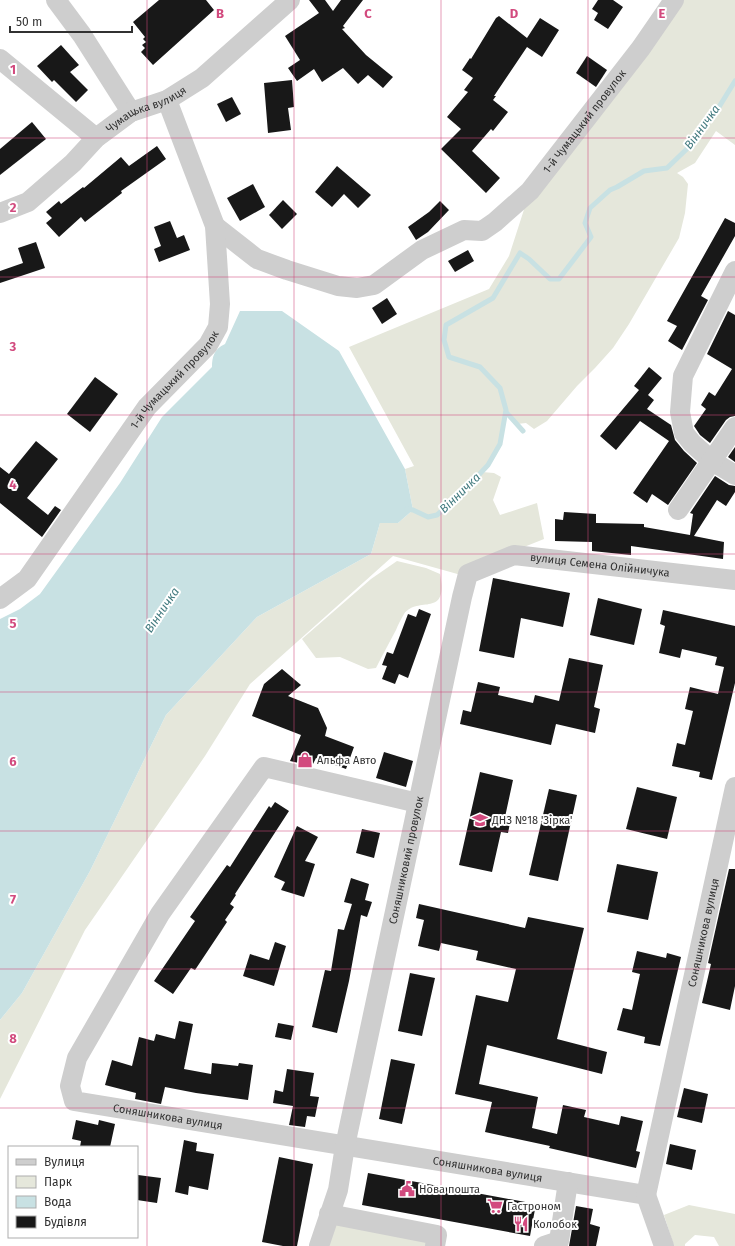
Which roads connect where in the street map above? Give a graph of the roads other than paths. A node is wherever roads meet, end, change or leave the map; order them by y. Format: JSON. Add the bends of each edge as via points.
{"nodes":[{"id":1,"x":56,"y":0,"type":"edge"},
{"id":2,"x":290,"y":0,"type":"edge"},
{"id":3,"x":674,"y":0,"type":"edge"},
{"id":4,"x":0,"y":59,"type":"edge"},
{"id":5,"x":167,"y":100,"type":"junction"},
{"id":6,"x":131,"y":112,"type":"junction"},
{"id":7,"x":96,"y":138,"type":"junction"},
{"id":8,"x":0,"y":213,"type":"edge"},
{"id":9,"x":215,"y":226,"type":"junction"},
{"id":10,"x":735,"y":271,"type":"edge"},
{"id":11,"x":735,"y":427,"type":"edge"},
{"id":12,"x":712,"y":461,"type":"junction"},
{"id":13,"x":735,"y":475,"type":"edge"},
{"id":14,"x":678,"y":510,"type":"dead end"},
{"id":15,"x":468,"y":574,"type":"joint"},
{"id":16,"x":735,"y":580,"type":"edge"},
{"id":17,"x":0,"y":599,"type":"edge"},
{"id":18,"x":735,"y":787,"type":"edge"},
{"id":19,"x":418,"y":803,"type":"junction"},
{"id":20,"x":345,"y":1146,"type":"junction"},
{"id":21,"x":568,"y":1182,"type":"junction"},
{"id":22,"x":646,"y":1195,"type":"junction"},
{"id":23,"x":329,"y":1214,"type":"junction"},
{"id":24,"x":318,"y":1246,"type":"edge"},
{"id":25,"x":435,"y":1246,"type":"edge"},
{"id":26,"x":544,"y":1246,"type":"edge"},
{"id":27,"x":664,"y":1246,"type":"edge"}],
"edges":[{"from":1,"to":6,"type":"street","via":[[82,35]]},
{"from":2,"to":5,"type":"street","name":"Чумацька вулиця","via":[[202,78]]},
{"from":3,"to":9,"type":"street","name":"1-й Чумацький провулок","via":[[641,48],[530,191],[482,231],[464,230],[422,250],[374,285],[357,288],[338,286],[286,270],[257,259]]},
{"from":4,"to":7,"type":"street"},
{"from":5,"to":6,"type":"street","name":"Чумацька вулиця"},
{"from":5,"to":9,"type":"street","name":"1-й Чумацький провулок"},
{"from":6,"to":7,"type":"street","name":"Чумацька вулиця"},
{"from":7,"to":8,"type":"street","name":"Чумацька вулиця","via":[[73,163],[28,202]]},
{"from":9,"to":17,"type":"street","name":"1-й Чумацький провулок","via":[[220,304],[218,327],[208,345],[148,407],[27,579]]},
{"from":10,"to":12,"type":"street","via":[[683,376],[680,412],[684,433]]},
{"from":11,"to":12,"type":"street"},
{"from":12,"to":13,"type":"street"},
{"from":12,"to":14,"type":"street"},
{"from":15,"to":16,"type":"street","name":"вулиця Семена Олійничука","via":[[514,555]]},
{"from":15,"to":19,"type":"street","name":"Соняшниковий провулок"},
{"from":18,"to":22,"type":"street","name":"Соняшникова вулиця"},
{"from":19,"to":20,"type":"street","name":"Соняшниковий провулок"},
{"from":19,"to":20,"type":"street","name":"Соняшникова вулиця","via":[[264,767],[160,914],[77,1058],[70,1086],[74,1101]]},
{"from":20,"to":21,"type":"street","name":"Соняшникова вулиця"},
{"from":20,"to":23,"type":"street","name":"Соняшниковий провулок","via":[[338,1190]]},
{"from":21,"to":22,"type":"street","name":"Соняшникова вулиця"},
{"from":21,"to":26,"type":"street","via":[[559,1241]]},
{"from":22,"to":27,"type":"street"},
{"from":23,"to":24,"type":"street","name":"Соняшниковий провулок"},
{"from":23,"to":25,"type":"street","via":[[437,1235]]}]}
